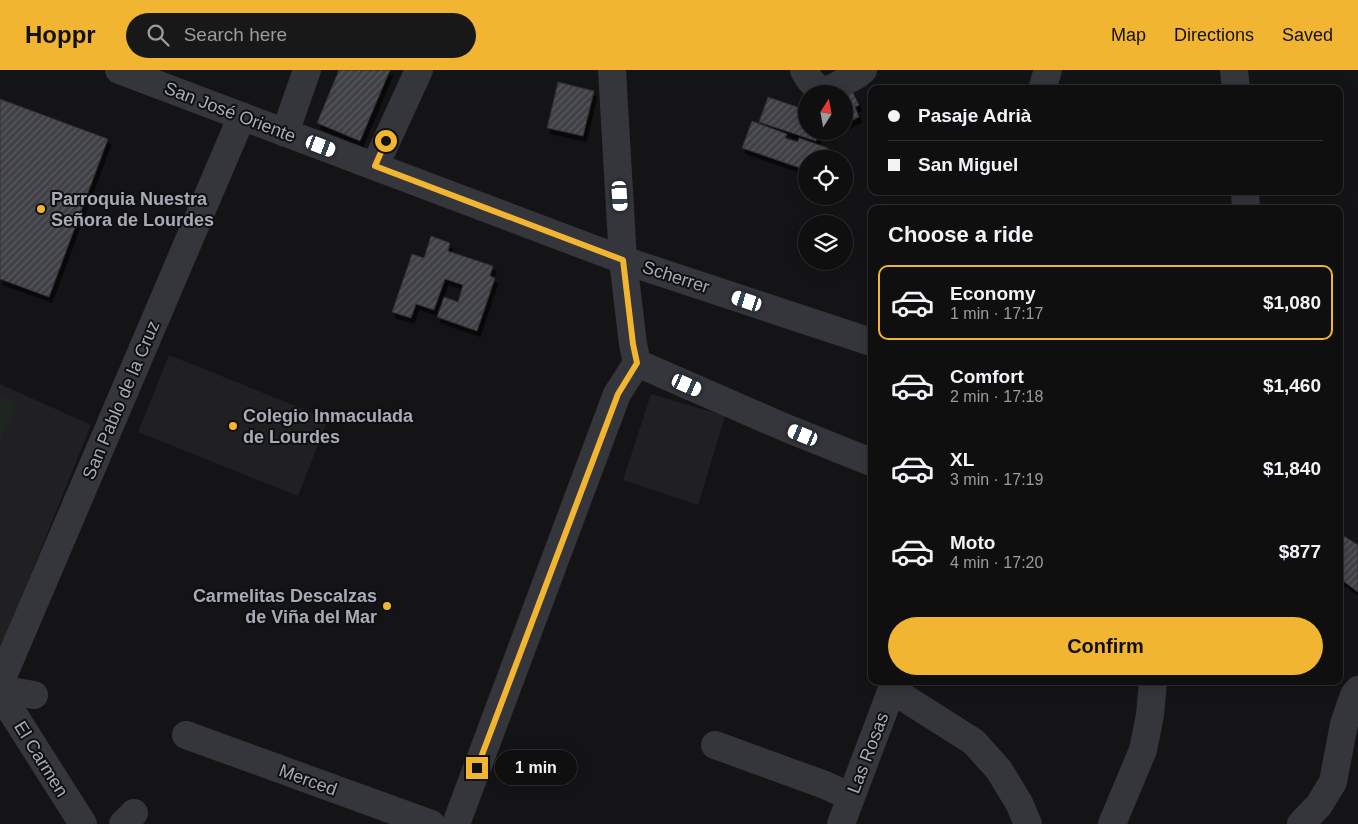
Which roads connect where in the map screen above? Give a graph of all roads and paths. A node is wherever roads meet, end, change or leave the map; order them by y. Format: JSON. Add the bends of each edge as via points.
{"nodes":[{"id":1,"x":119,"y":70,"type":"edge"},
{"id":2,"x":307,"y":70,"type":"edge"},
{"id":3,"x":419,"y":70,"type":"edge"},
{"id":4,"x":613,"y":70,"type":"edge"},
{"id":5,"x":804,"y":70,"type":"edge"},
{"id":6,"x":863,"y":70,"type":"edge"},
{"id":7,"x":1048,"y":70,"type":"edge"},
{"id":8,"x":1234,"y":70,"type":"edge"},
{"id":9,"x":1043,"y":85,"type":"edge"},
{"id":10,"x":1236,"y":85,"type":"edge"},
{"id":11,"x":242,"y":116,"type":"junction"},
{"id":12,"x":285,"y":133,"type":"junction"},
{"id":13,"x":375,"y":166,"type":"junction"},
{"id":14,"x":623,"y":260,"type":"junction"},
{"id":15,"x":868,"y":341,"type":"edge"},
{"id":16,"x":637,"y":363,"type":"junction"},
{"id":17,"x":868,"y":461,"type":"edge"},
{"id":18,"x":0,"y":683,"type":"edge"},
{"id":19,"x":1153,"y":685,"type":"edge"},
{"id":20,"x":894,"y":686,"type":"edge"},
{"id":21,"x":1358,"y":690,"type":"edge"},
{"id":22,"x":0,"y":691,"type":"edge"},
{"id":23,"x":34,"y":695,"type":"dead end"},
{"id":24,"x":186,"y":735,"type":"dead end"},
{"id":25,"x":715,"y":745,"type":"dead end"},
{"id":26,"x":851,"y":797,"type":"junction"},
{"id":27,"x":83,"y":824,"type":"edge"},
{"id":28,"x":431,"y":824,"type":"edge"},
{"id":29,"x":456,"y":824,"type":"edge"},
{"id":30,"x":841,"y":824,"type":"edge"},
{"id":31,"x":1028,"y":824,"type":"edge"},
{"id":32,"x":1112,"y":824,"type":"edge"},
{"id":33,"x":1301,"y":824,"type":"edge"}],
"edges":[{"from":1,"to":11,"type":"street","name":"San José Oriente"},
{"from":2,"to":12,"type":"street"},
{"from":3,"to":13,"type":"street"},
{"from":4,"to":14,"type":"street"},
{"from":5,"to":6,"type":"street","via":[[825,92]]},
{"from":7,"to":9,"type":"street"},
{"from":8,"to":10,"type":"street"},
{"from":11,"to":12,"type":"street","name":"San José Oriente"},
{"from":11,"to":18,"type":"street","name":"San Pablo de la Cruz"},
{"from":12,"to":13,"type":"street","name":"San José Oriente"},
{"from":13,"to":14,"type":"street","name":"San José Oriente"},
{"from":14,"to":15,"type":"street","name":"Scherrer"},
{"from":14,"to":16,"type":"street"},
{"from":16,"to":17,"type":"street"},
{"from":16,"to":29,"type":"street","via":[[618,394]]},
{"from":19,"to":32,"type":"street","via":[[1143,750]]},
{"from":20,"to":26,"type":"street","name":"Las Rosas"},
{"from":20,"to":31,"type":"street","via":[[974,742],[999,770]]},
{"from":21,"to":33,"type":"street","via":[[1344,724],[1333,782],[1319,806]]},
{"from":22,"to":23,"type":"street"},
{"from":22,"to":27,"type":"street","name":"El Carmen"},
{"from":24,"to":28,"type":"street","name":"Merced"},
{"from":25,"to":26,"type":"street"},
{"from":26,"to":30,"type":"street","name":"Las Rosas"}]}
